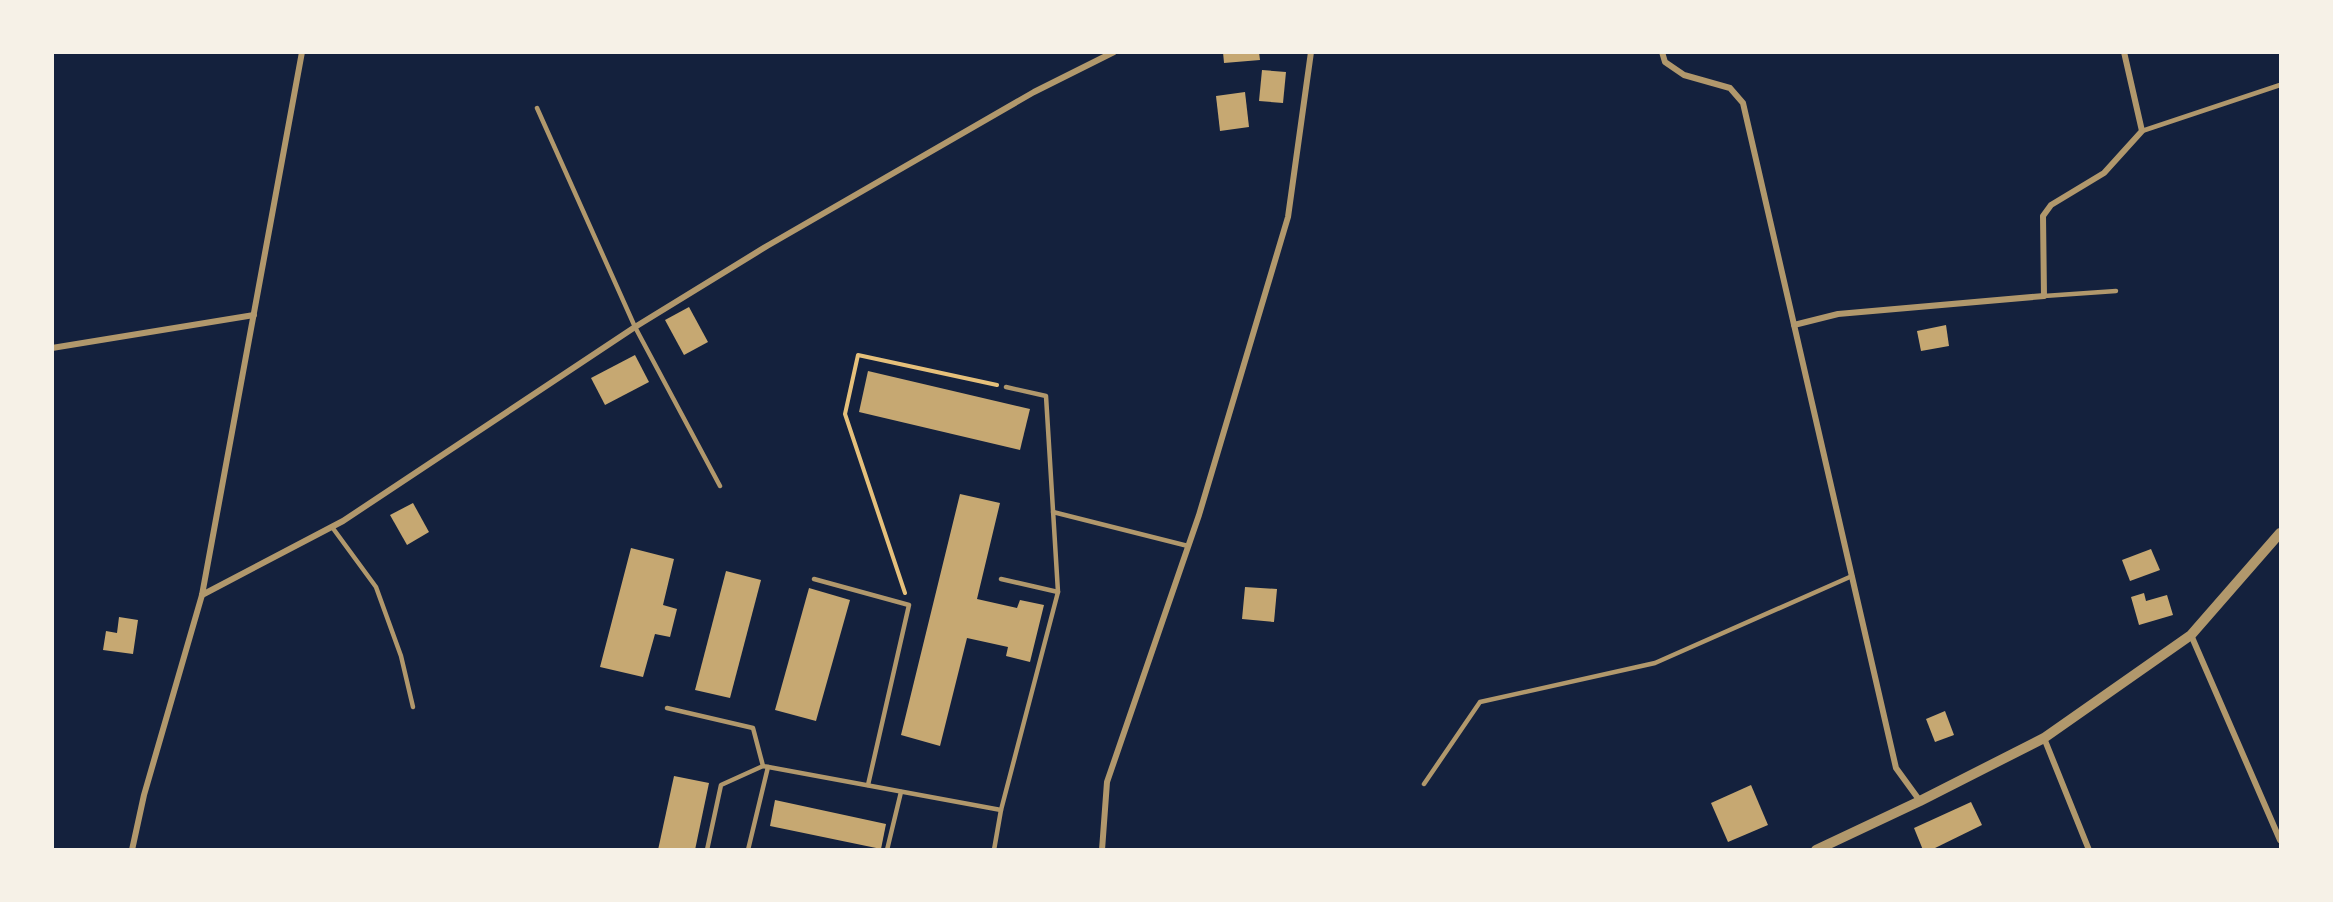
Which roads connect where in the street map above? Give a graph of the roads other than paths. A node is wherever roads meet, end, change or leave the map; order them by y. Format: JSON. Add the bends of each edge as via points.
{"nodes":[{"id":1,"x":302,"y":52,"type":"edge"},
{"id":2,"x":1114,"y":52,"type":"edge"},
{"id":3,"x":1311,"y":52,"type":"edge"},
{"id":4,"x":1662,"y":52,"type":"edge"},
{"id":5,"x":2124,"y":52,"type":"edge"},
{"id":6,"x":2280,"y":85,"type":"edge"},
{"id":7,"x":537,"y":108,"type":"dead end"},
{"id":8,"x":2142,"y":131,"type":"junction"},
{"id":9,"x":2116,"y":291,"type":"dead end"},
{"id":10,"x":2044,"y":296,"type":"junction"},
{"id":11,"x":254,"y":315,"type":"junction"},
{"id":12,"x":1794,"y":325,"type":"junction"},
{"id":13,"x":635,"y":327,"type":"junction"},
{"id":14,"x":52,"y":348,"type":"edge"},
{"id":15,"x":1006,"y":387,"type":"road end"},
{"id":16,"x":720,"y":486,"type":"dead end"},
{"id":17,"x":1053,"y":512,"type":"junction"},
{"id":18,"x":332,"y":526,"type":"junction"},
{"id":19,"x":2280,"y":533,"type":"edge"},
{"id":20,"x":1188,"y":546,"type":"junction"},
{"id":21,"x":1852,"y":576,"type":"junction"},
{"id":22,"x":814,"y":579,"type":"dead end"},
{"id":23,"x":1001,"y":579,"type":"dead end"},
{"id":24,"x":1058,"y":592,"type":"junction"},
{"id":25,"x":202,"y":595,"type":"junction"},
{"id":26,"x":2191,"y":635,"type":"junction"},
{"id":27,"x":413,"y":708,"type":"dead end"},
{"id":28,"x":667,"y":708,"type":"dead end"},
{"id":29,"x":2044,"y":738,"type":"junction"},
{"id":30,"x":766,"y":766,"type":"junction"},
{"id":31,"x":1424,"y":784,"type":"dead end"},
{"id":32,"x":868,"y":785,"type":"junction"},
{"id":33,"x":901,"y":792,"type":"junction"},
{"id":34,"x":1920,"y":801,"type":"junction"},
{"id":35,"x":1001,"y":810,"type":"junction"},
{"id":36,"x":2280,"y":840,"type":"edge"},
{"id":37,"x":132,"y":849,"type":"edge"},
{"id":38,"x":707,"y":849,"type":"edge"},
{"id":39,"x":748,"y":849,"type":"edge"},
{"id":40,"x":887,"y":849,"type":"edge"},
{"id":41,"x":994,"y":849,"type":"edge"},
{"id":42,"x":1102,"y":849,"type":"edge"},
{"id":43,"x":1816,"y":849,"type":"edge"},
{"id":44,"x":2089,"y":849,"type":"edge"}],
"edges":[{"from":1,"to":11,"type":"street"},
{"from":2,"to":13,"type":"street","via":[[1013,104]]},
{"from":3,"to":20,"type":"street","via":[[1288,218]]},
{"from":4,"to":12,"type":"street","via":[[1665,62],[1684,75],[1730,88],[1743,103]]},
{"from":5,"to":8,"type":"street"},
{"from":6,"to":8,"type":"lane"},
{"from":7,"to":13,"type":"lane"},
{"from":8,"to":10,"type":"street","via":[[2104,173],[2051,205],[2043,216]]},
{"from":9,"to":10,"type":"lane"},
{"from":10,"to":12,"type":"street","via":[[1838,314]]},
{"from":11,"to":14,"type":"street"},
{"from":11,"to":25,"type":"street"},
{"from":12,"to":21,"type":"street"},
{"from":13,"to":16,"type":"lane"},
{"from":13,"to":18,"type":"street"},
{"from":15,"to":17,"type":"lane","via":[[1046,396]]},
{"from":17,"to":20,"type":"lane"},
{"from":17,"to":24,"type":"lane"},
{"from":18,"to":25,"type":"street"},
{"from":18,"to":27,"type":"lane","via":[[376,587],[401,656]]},
{"from":19,"to":26,"type":"street"},
{"from":20,"to":42,"type":"street","via":[[1107,782]]},
{"from":21,"to":31,"type":"lane","via":[[1655,663],[1480,702]]},
{"from":21,"to":34,"type":"street","via":[[1896,768]]},
{"from":22,"to":32,"type":"lane","via":[[909,605]]},
{"from":23,"to":24,"type":"lane"},
{"from":24,"to":35,"type":"lane"},
{"from":25,"to":37,"type":"street"},
{"from":26,"to":29,"type":"street"},
{"from":26,"to":36,"type":"street"},
{"from":28,"to":30,"type":"lane","via":[[753,728]]},
{"from":29,"to":34,"type":"street"},
{"from":29,"to":44,"type":"street"},
{"from":30,"to":32,"type":"lane"},
{"from":30,"to":38,"type":"lane","via":[[721,785]]},
{"from":30,"to":39,"type":"lane"},
{"from":32,"to":33,"type":"lane"},
{"from":33,"to":35,"type":"lane"},
{"from":33,"to":40,"type":"lane"},
{"from":34,"to":43,"type":"street"},
{"from":35,"to":41,"type":"lane"}]}
